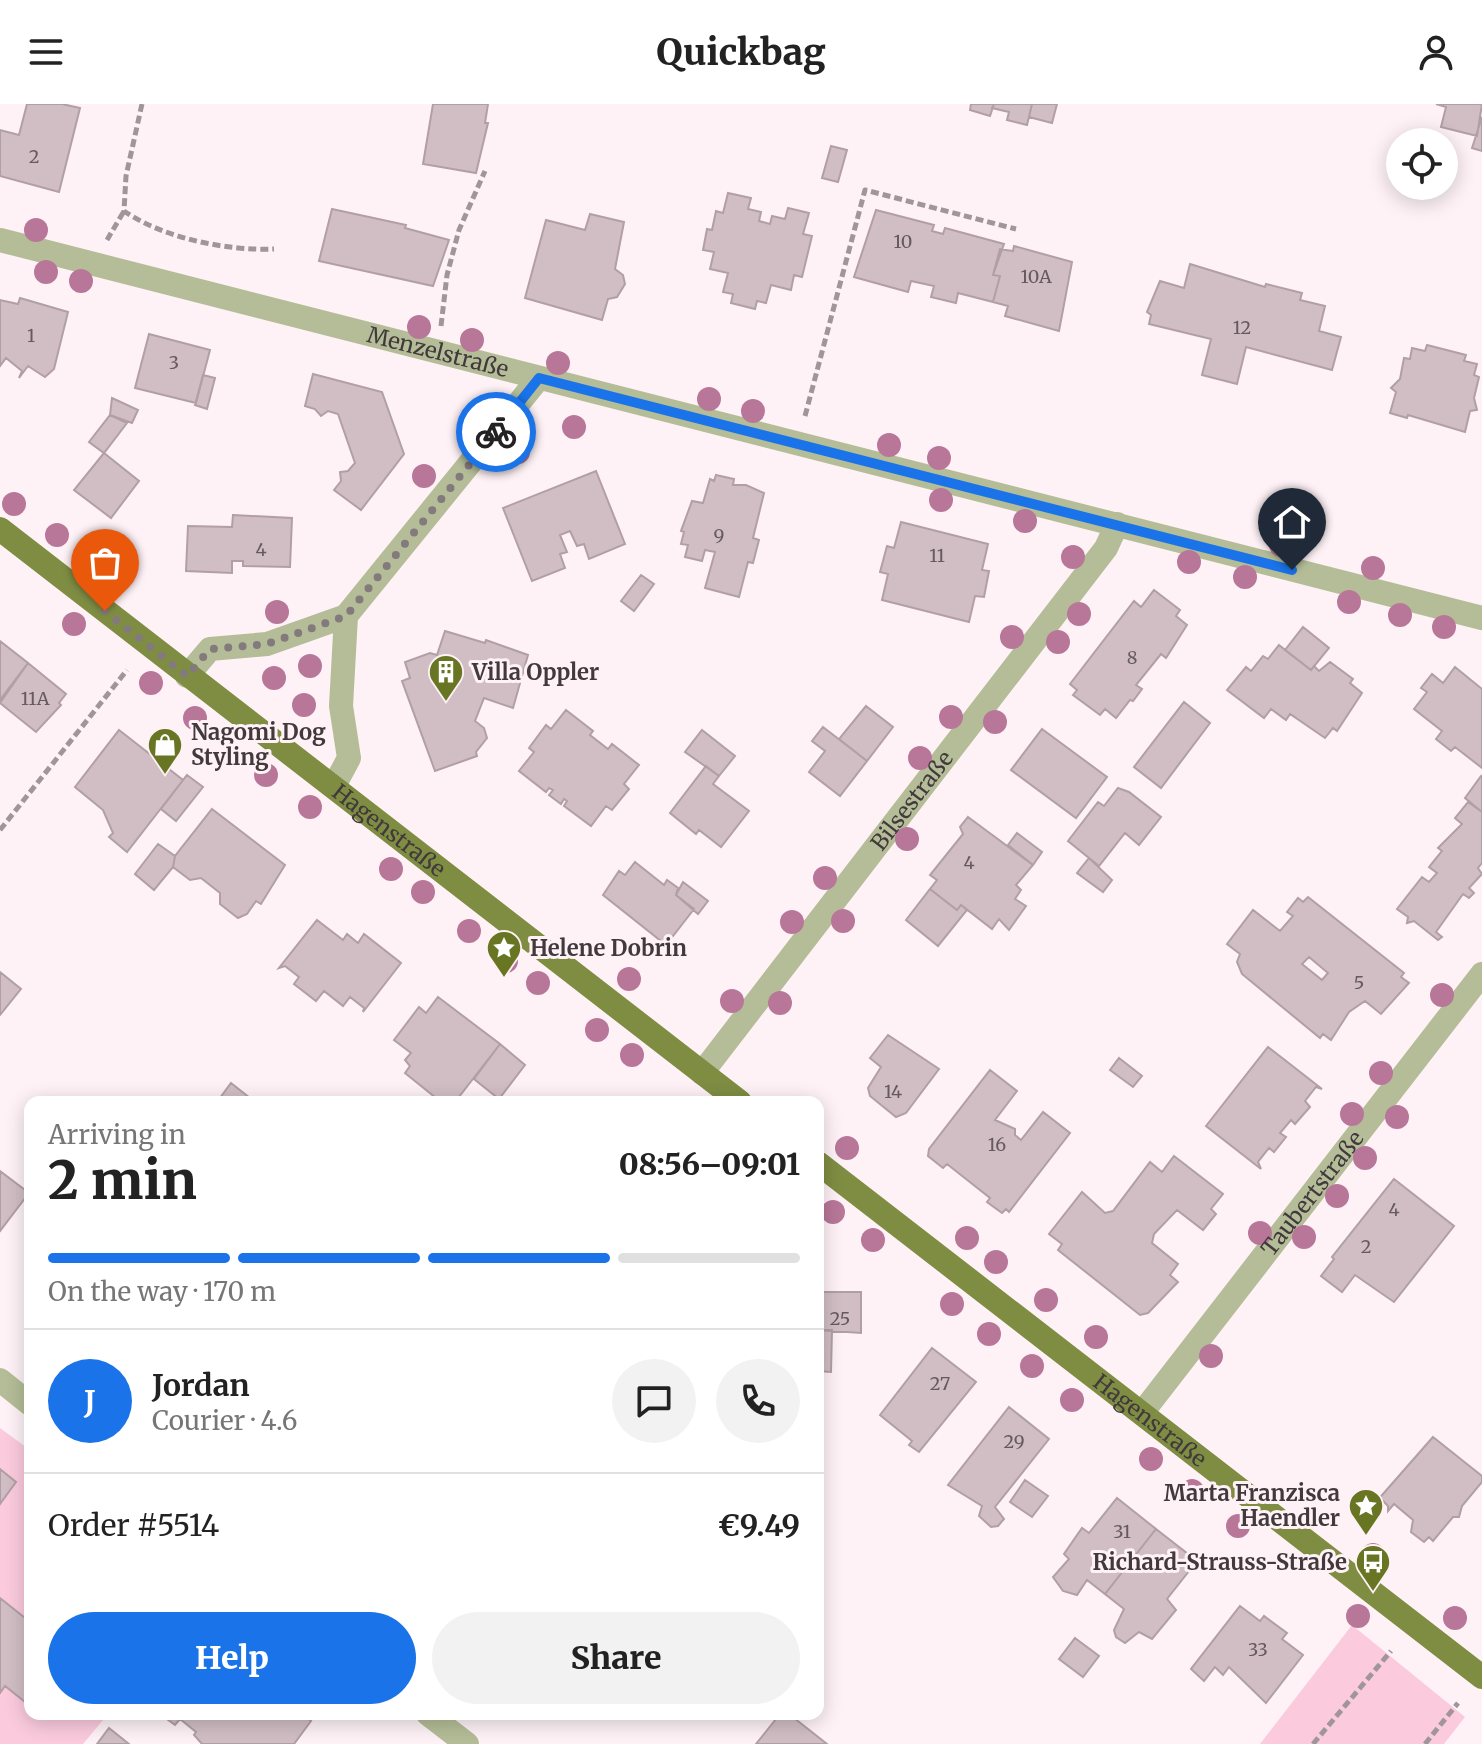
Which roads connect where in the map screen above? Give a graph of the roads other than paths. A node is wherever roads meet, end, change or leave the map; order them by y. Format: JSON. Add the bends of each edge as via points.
{"nodes":[{"id":1,"x":0,"y":240,"type":"edge"},
{"id":2,"x":539,"y":378,"type":"junction"},
{"id":3,"x":1117,"y":524,"type":"junction"},
{"id":4,"x":0,"y":529,"type":"edge"},
{"id":5,"x":346,"y":616,"type":"junction"},
{"id":6,"x":1482,"y":618,"type":"edge"},
{"id":7,"x":187,"y":676,"type":"junction"},
{"id":8,"x":334,"y":786,"type":"junction"},
{"id":9,"x":1482,"y":974,"type":"edge"},
{"id":10,"x":702,"y":1073,"type":"junction"},
{"id":11,"x":732,"y":1096,"type":"edge"},
{"id":12,"x":824,"y":1168,"type":"edge"},
{"id":13,"x":0,"y":1380,"type":"edge"},
{"id":14,"x":24,"y":1399,"type":"edge"},
{"id":15,"x":1142,"y":1413,"type":"junction"},
{"id":16,"x":1482,"y":1677,"type":"edge"},
{"id":17,"x":436,"y":1720,"type":"edge"},
{"id":18,"x":467,"y":1744,"type":"edge"}],
"edges":[{"from":1,"to":2,"type":"street","name":"Menzelstraße"},
{"from":2,"to":3,"type":"street","name":"Menzelstraße"},
{"from":2,"to":5,"type":"street"},
{"from":3,"to":6,"type":"street","name":"Menzelstraße"},
{"from":3,"to":10,"type":"street","name":"Bilsestraße","via":[[1106,548]]},
{"from":4,"to":7,"type":"main road","name":"Hagenstraße"},
{"from":5,"to":7,"type":"street","via":[[267,644],[210,649]]},
{"from":5,"to":8,"type":"street","via":[[341,706],[349,758]]},
{"from":7,"to":8,"type":"main road","name":"Hagenstraße"},
{"from":8,"to":10,"type":"main road","name":"Hagenstraße"},
{"from":9,"to":15,"type":"street","name":"Taubertstraße"},
{"from":10,"to":11,"type":"main road","name":"Hagenstraße"},
{"from":12,"to":15,"type":"main road","name":"Hagenstraße"},
{"from":13,"to":14,"type":"street"},
{"from":15,"to":16,"type":"main road","name":"Hagenstraße"},
{"from":17,"to":18,"type":"street"}]}
